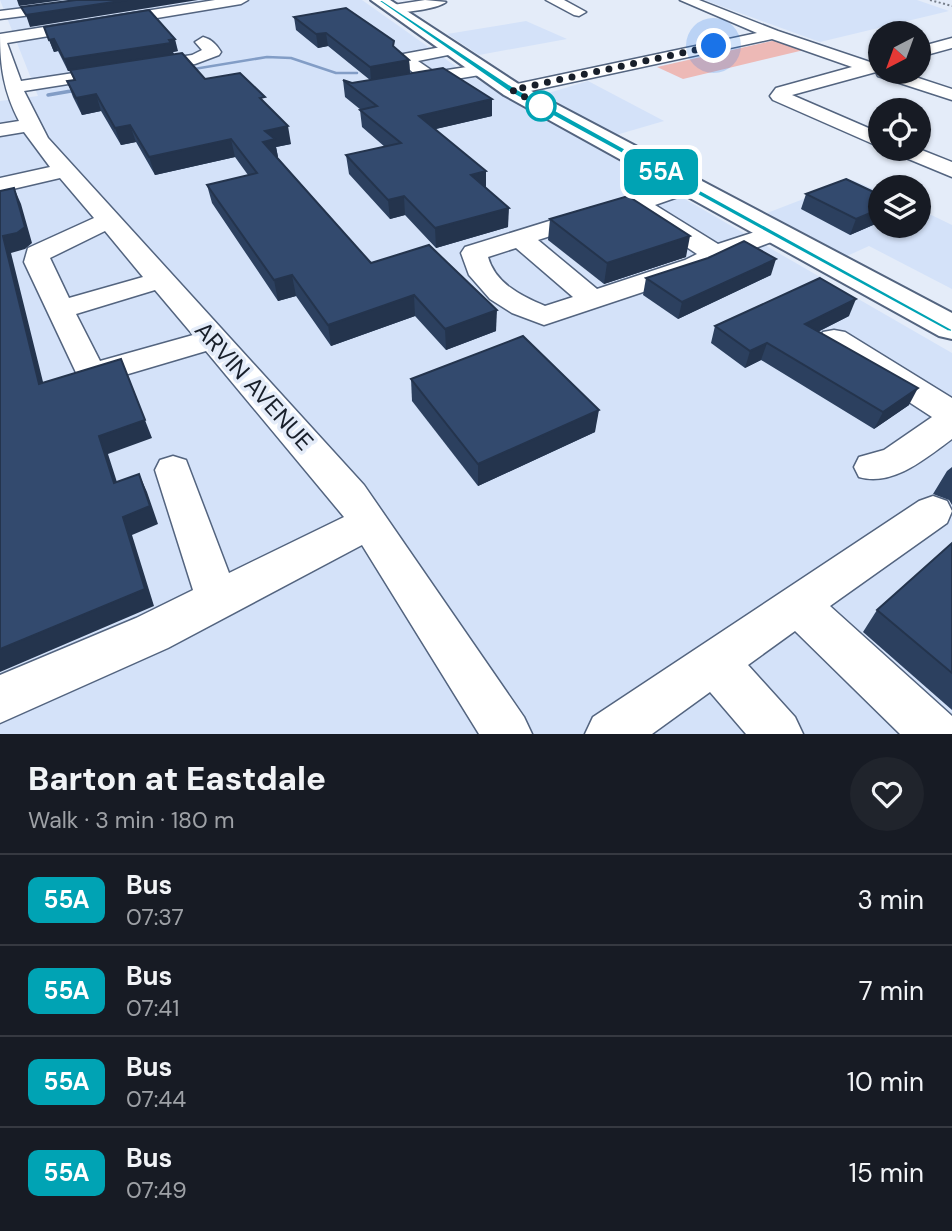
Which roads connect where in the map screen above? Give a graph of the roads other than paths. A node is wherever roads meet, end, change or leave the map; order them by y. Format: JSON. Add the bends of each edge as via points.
{"nodes":[{"id":1,"x":242,"y":0,"type":"edge"},
{"id":2,"x":435,"y":0,"type":"edge"},
{"id":3,"x":553,"y":0,"type":"edge"},
{"id":4,"x":687,"y":0,"type":"edge"},
{"id":5,"x":387,"y":3,"type":"edge"},
{"id":6,"x":76,"y":5,"type":"edge"},
{"id":7,"x":579,"y":12,"type":"dead end"},
{"id":8,"x":0,"y":15,"type":"edge"},
{"id":9,"x":773,"y":34,"type":"junction"},
{"id":10,"x":0,"y":39,"type":"edge"},
{"id":11,"x":203,"y":42,"type":"dead end"},
{"id":12,"x":952,"y":43,"type":"edge"},
{"id":13,"x":0,"y":44,"type":"edge"},
{"id":14,"x":931,"y":49,"type":"edge"},
{"id":15,"x":452,"y":50,"type":"junction"},
{"id":16,"x":868,"y":65,"type":"edge"},
{"id":17,"x":480,"y":70,"type":"junction"},
{"id":18,"x":868,"y":70,"type":"edge"},
{"id":19,"x":922,"y":84,"type":"edge"},
{"id":20,"x":512,"y":90,"type":"junction"},
{"id":21,"x":952,"y":95,"type":"edge"},
{"id":22,"x":13,"y":110,"type":"edge"},
{"id":23,"x":868,"y":135,"type":"edge"},
{"id":24,"x":930,"y":161,"type":"edge"},
{"id":25,"x":66,"y":170,"type":"junction"},
{"id":26,"x":952,"y":170,"type":"edge"},
{"id":27,"x":0,"y":185,"type":"edge"},
{"id":28,"x":687,"y":186,"type":"junction"},
{"id":29,"x":636,"y":203,"type":"junction"},
{"id":30,"x":109,"y":220,"type":"junction"},
{"id":31,"x":773,"y":233,"type":"junction"},
{"id":32,"x":520,"y":238,"type":"junction"},
{"id":33,"x":715,"y":254,"type":"junction"},
{"id":34,"x":161,"y":280,"type":"junction"},
{"id":35,"x":593,"y":300,"type":"junction"},
{"id":36,"x":60,"y":310,"type":"junction"},
{"id":37,"x":952,"y":328,"type":"edge"},
{"id":38,"x":834,"y":339,"type":"edge"},
{"id":39,"x":212,"y":340,"type":"junction"},
{"id":40,"x":951,"y":411,"type":"edge"},
{"id":41,"x":872,"y":467,"type":"dead end"},
{"id":42,"x":173,"y":470,"type":"dead end"},
{"id":43,"x":933,"y":512,"type":"dead end"},
{"id":44,"x":370,"y":522,"type":"junction"},
{"id":45,"x":218,"y":600,"type":"junction"},
{"id":46,"x":798,"y":605,"type":"junction"},
{"id":47,"x":714,"y":662,"type":"junction"},
{"id":48,"x":0,"y":699,"type":"edge"},
{"id":49,"x":507,"y":734,"type":"edge"},
{"id":50,"x":611,"y":734,"type":"edge"},
{"id":51,"x":778,"y":734,"type":"edge"},
{"id":52,"x":935,"y":734,"type":"edge"}],
"edges":[{"from":1,"to":10,"type":"street"},
{"from":2,"to":5,"type":"street","via":[[439,2]]},
{"from":3,"to":7,"type":"street"},
{"from":4,"to":9,"type":"street"},
{"from":5,"to":15,"type":"main road"},
{"from":6,"to":8,"type":"street"},
{"from":9,"to":16,"type":"street"},
{"from":9,"to":20,"type":"street"},
{"from":11,"to":22,"type":"street","via":[[213,52]]},
{"from":12,"to":14,"type":"street"},
{"from":13,"to":22,"type":"street","name":"ARVIN AVENUE"},
{"from":15,"to":17,"type":"main road"},
{"from":15,"to":17,"type":"street","via":[[404,58],[409,80]]},
{"from":17,"to":20,"type":"main road"},
{"from":18,"to":23,"type":"street","via":[[779,96]]},
{"from":19,"to":21,"type":"street"},
{"from":20,"to":28,"type":"main road"},
{"from":22,"to":25,"type":"street","name":"ARVIN AVENUE"},
{"from":24,"to":26,"type":"street"},
{"from":25,"to":27,"type":"street"},
{"from":25,"to":30,"type":"street","name":"ARVIN AVENUE"},
{"from":28,"to":29,"type":"street"},
{"from":28,"to":31,"type":"main road"},
{"from":29,"to":32,"type":"street"},
{"from":29,"to":33,"type":"street"},
{"from":30,"to":34,"type":"street","name":"ARVIN AVENUE"},
{"from":30,"to":36,"type":"street","via":[[37,254]]},
{"from":31,"to":33,"type":"street"},
{"from":31,"to":37,"type":"main road"},
{"from":32,"to":35,"type":"street"},
{"from":32,"to":35,"type":"street","via":[[474,253],[475,265],[492,286],[524,309],[544,316]]},
{"from":33,"to":35,"type":"street"},
{"from":34,"to":36,"type":"street"},
{"from":34,"to":39,"type":"street","name":"ARVIN AVENUE"},
{"from":36,"to":39,"type":"street","via":[[91,374]]},
{"from":38,"to":40,"type":"street"},
{"from":39,"to":44,"type":"street","name":"ARVIN AVENUE"},
{"from":40,"to":41,"type":"street","via":[[948,425],[896,460]]},
{"from":42,"to":45,"type":"street"},
{"from":43,"to":46,"type":"street"},
{"from":44,"to":45,"type":"street"},
{"from":44,"to":49,"type":"street","name":"ARVIN AVENUE"},
{"from":45,"to":48,"type":"street"},
{"from":46,"to":47,"type":"street"},
{"from":46,"to":52,"type":"street"},
{"from":47,"to":50,"type":"street"},
{"from":47,"to":51,"type":"street"}]}
